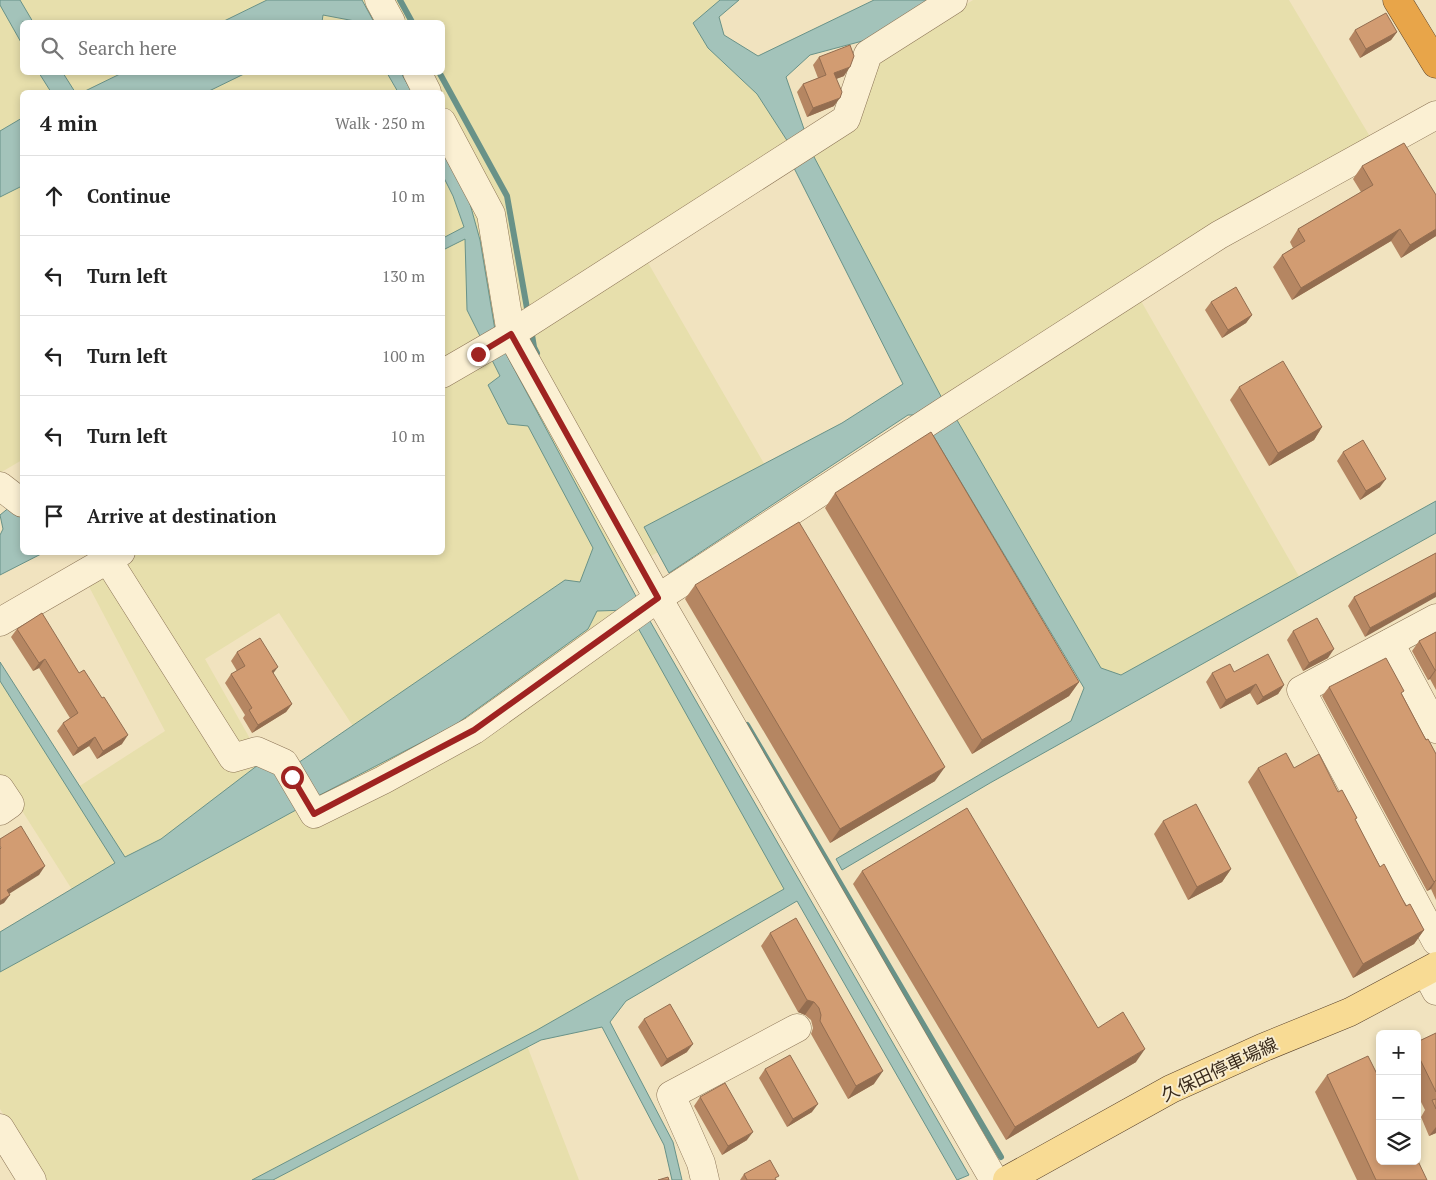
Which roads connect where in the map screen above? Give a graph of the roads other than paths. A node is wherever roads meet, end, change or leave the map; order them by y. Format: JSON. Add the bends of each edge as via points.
{"nodes":[{"id":1,"x":379,"y":0,"type":"edge"},
{"id":2,"x":953,"y":0,"type":"edge"},
{"id":3,"x":1397,"y":0,"type":"edge"},
{"id":4,"x":390,"y":20,"type":"edge"},
{"id":5,"x":1436,"y":64,"type":"edge"},
{"id":6,"x":418,"y":75,"type":"edge"},
{"id":7,"x":426,"y":90,"type":"edge"},
{"id":8,"x":1436,"y":115,"type":"edge"},
{"id":9,"x":445,"y":128,"type":"edge"},
{"id":10,"x":509,"y":335,"type":"junction"},
{"id":11,"x":445,"y":372,"type":"edge"},
{"id":12,"x":0,"y":486,"type":"edge"},
{"id":13,"x":20,"y":501,"type":"edge"},
{"id":14,"x":99,"y":559,"type":"edge"},
{"id":15,"x":653,"y":603,"type":"junction"},
{"id":16,"x":1436,"y":618,"type":"edge"},
{"id":17,"x":0,"y":622,"type":"edge"},
{"id":18,"x":1390,"y":643,"type":"junction"},
{"id":19,"x":1436,"y":729,"type":"edge"},
{"id":20,"x":0,"y":789,"type":"edge"},
{"id":21,"x":0,"y":811,"type":"edge"},
{"id":22,"x":1436,"y":941,"type":"edge"},
{"id":23,"x":1433,"y":976,"type":"edge"},
{"id":24,"x":797,"y":1028,"type":"dead end"},
{"id":25,"x":0,"y":1128,"type":"edge"},
{"id":26,"x":32,"y":1180,"type":"edge"},
{"id":27,"x":705,"y":1180,"type":"edge"},
{"id":28,"x":994,"y":1180,"type":"edge"},
{"id":29,"x":1007,"y":1180,"type":"edge"}],
"edges":[{"from":1,"to":4,"type":"street"},
{"from":2,"to":10,"type":"street","via":[[868,54],[846,119]]},
{"from":3,"to":5,"type":"highway"},
{"from":6,"to":7,"type":"street"},
{"from":8,"to":15,"type":"street","via":[[1220,235],[938,415]]},
{"from":9,"to":10,"type":"street","via":[[491,214]]},
{"from":10,"to":11,"type":"street"},
{"from":10,"to":15,"type":"street"},
{"from":12,"to":13,"type":"street"},
{"from":14,"to":15,"type":"street","via":[[233,758],[257,751],[284,763],[314,814],[474,730]]},
{"from":14,"to":17,"type":"street"},
{"from":15,"to":28,"type":"street"},
{"from":16,"to":18,"type":"street"},
{"from":18,"to":19,"type":"street"},
{"from":18,"to":22,"type":"street","via":[[1302,690]]},
{"from":20,"to":21,"type":"street","via":[[10,804]]},
{"from":23,"to":29,"type":"main road","name":"久保田停車場線","via":[[1171,1089]]},
{"from":24,"to":27,"type":"street","via":[[670,1095],[701,1163]]},
{"from":25,"to":26,"type":"street"}]}
